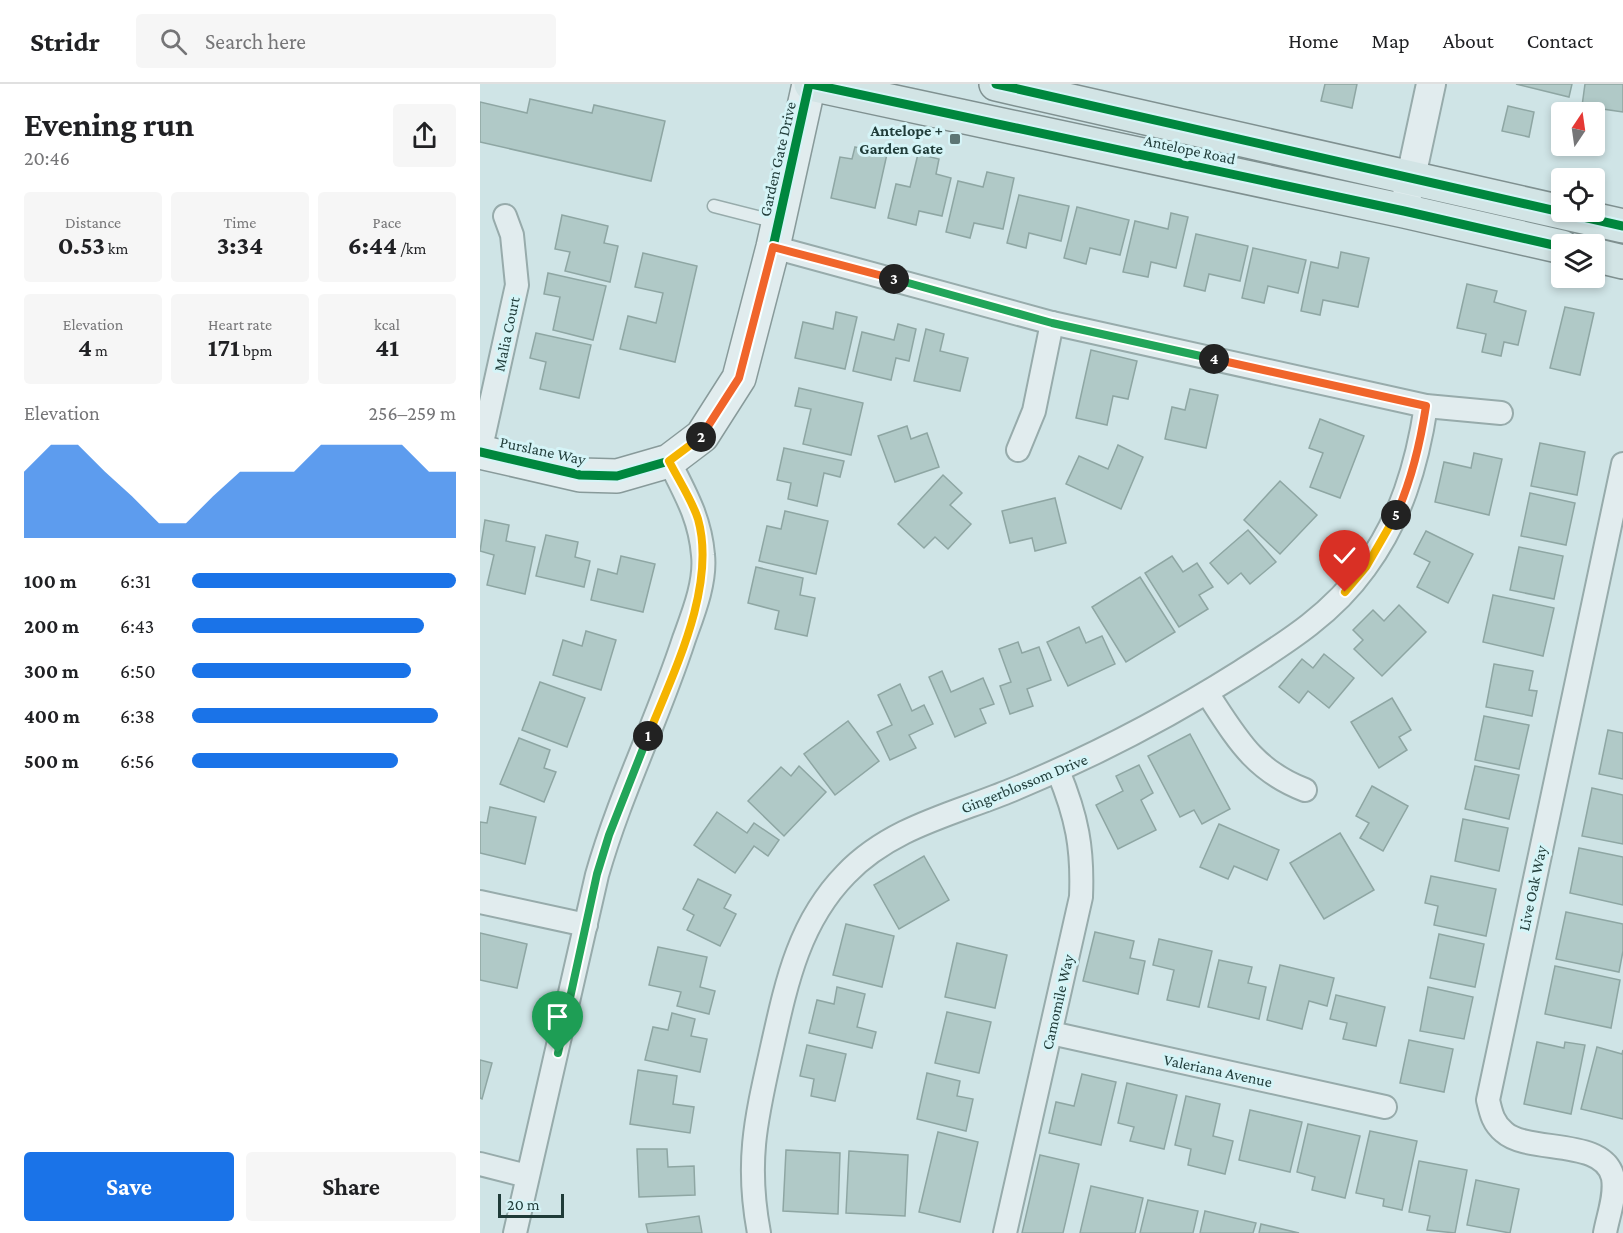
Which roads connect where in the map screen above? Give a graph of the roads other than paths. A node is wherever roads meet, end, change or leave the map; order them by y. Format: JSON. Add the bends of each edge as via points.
{"nodes":[{"id":1,"x":810,"y":84,"type":"edge"},
{"id":2,"x":996,"y":84,"type":"edge"},
{"id":3,"x":1431,"y":84,"type":"edge"},
{"id":4,"x":1410,"y":178,"type":"junction"},
{"id":5,"x":714,"y":206,"type":"dead end"},
{"id":6,"x":1404,"y":211,"type":"junction"},
{"id":7,"x":505,"y":216,"type":"dead end"},
{"id":8,"x":1623,"y":226,"type":"edge"},
{"id":9,"x":775,"y":234,"type":"junction"},
{"id":10,"x":1551,"y":244,"type":"edge"},
{"id":11,"x":1605,"y":258,"type":"edge"},
{"id":12,"x":1623,"y":262,"type":"edge"},
{"id":13,"x":1052,"y":323,"type":"junction"},
{"id":14,"x":1426,"y":406,"type":"junction"},
{"id":15,"x":1502,"y":413,"type":"dead end"},
{"id":16,"x":1018,"y":450,"type":"dead end"},
{"id":17,"x":480,"y":452,"type":"edge"},
{"id":18,"x":669,"y":461,"type":"junction"},
{"id":19,"x":1623,"y":464,"type":"edge"},
{"id":20,"x":1208,"y":693,"type":"junction"},
{"id":21,"x":1059,"y":771,"type":"junction"},
{"id":22,"x":1305,"y":790,"type":"dead end"},
{"id":23,"x":480,"y":902,"type":"edge"},
{"id":24,"x":586,"y":926,"type":"junction"},
{"id":25,"x":1051,"y":1033,"type":"junction"},
{"id":26,"x":1385,"y":1107,"type":"dead end"},
{"id":27,"x":480,"y":1164,"type":"edge"},
{"id":28,"x":527,"y":1176,"type":"junction"},
{"id":29,"x":515,"y":1233,"type":"edge"},
{"id":30,"x":759,"y":1233,"type":"edge"},
{"id":31,"x":1005,"y":1233,"type":"edge"},
{"id":32,"x":1605,"y":1233,"type":"edge"}],
"edges":[{"from":1,"to":6,"type":"main road","name":"Antelope Road"},
{"from":1,"to":9,"type":"main road","name":"Garden Gate Drive"},
{"from":2,"to":4,"type":"main road","name":"Antelope Road"},
{"from":3,"to":4,"type":"street"},
{"from":4,"to":6,"type":"street"},
{"from":4,"to":8,"type":"main road","name":"Antelope Road"},
{"from":5,"to":9,"type":"lane"},
{"from":6,"to":10,"type":"main road","name":"Antelope Road"},
{"from":7,"to":17,"type":"street","name":"Malia Court","via":[[512,236],[517,285]]},
{"from":9,"to":13,"type":"street"},
{"from":9,"to":18,"type":"main road","name":"Garden Gate Drive","via":[[739,378],[702,436]]},
{"from":11,"to":12,"type":"main road"},
{"from":13,"to":14,"type":"street"},
{"from":13,"to":16,"type":"street","via":[[1034,411]]},
{"from":14,"to":15,"type":"street"},
{"from":14,"to":20,"type":"street","name":"Gingerblossom Drive","via":[[1411,481],[1392,526],[1366,567],[1297,636]]},
{"from":17,"to":18,"type":"main road","name":"Purslane Way","via":[[580,475],[617,476]]},
{"from":18,"to":24,"type":"street","via":[[698,518],[704,557],[696,603],[609,835]]},
{"from":19,"to":32,"type":"street","name":"Live Oak Way","via":[[1488,1100],[1492,1119],[1504,1133],[1521,1141],[1587,1152],[1601,1161],[1613,1176]]},
{"from":20,"to":21,"type":"street","name":"Gingerblossom Drive","via":[[1137,734]]},
{"from":20,"to":22,"type":"street","via":[[1259,765]]},
{"from":21,"to":25,"type":"street","name":"Camomile Way","via":[[1073,806],[1083,860],[1081,897]]},
{"from":21,"to":30,"type":"street","name":"Gingerblossom Drive","via":[[898,834],[855,865],[826,896],[796,951],[758,1112],[752,1165]]},
{"from":23,"to":24,"type":"street"},
{"from":24,"to":28,"type":"street"},
{"from":25,"to":26,"type":"street","name":"Valeriana Avenue"},
{"from":25,"to":31,"type":"street","name":"Camomile Way"},
{"from":27,"to":28,"type":"street"},
{"from":28,"to":29,"type":"street"}]}
